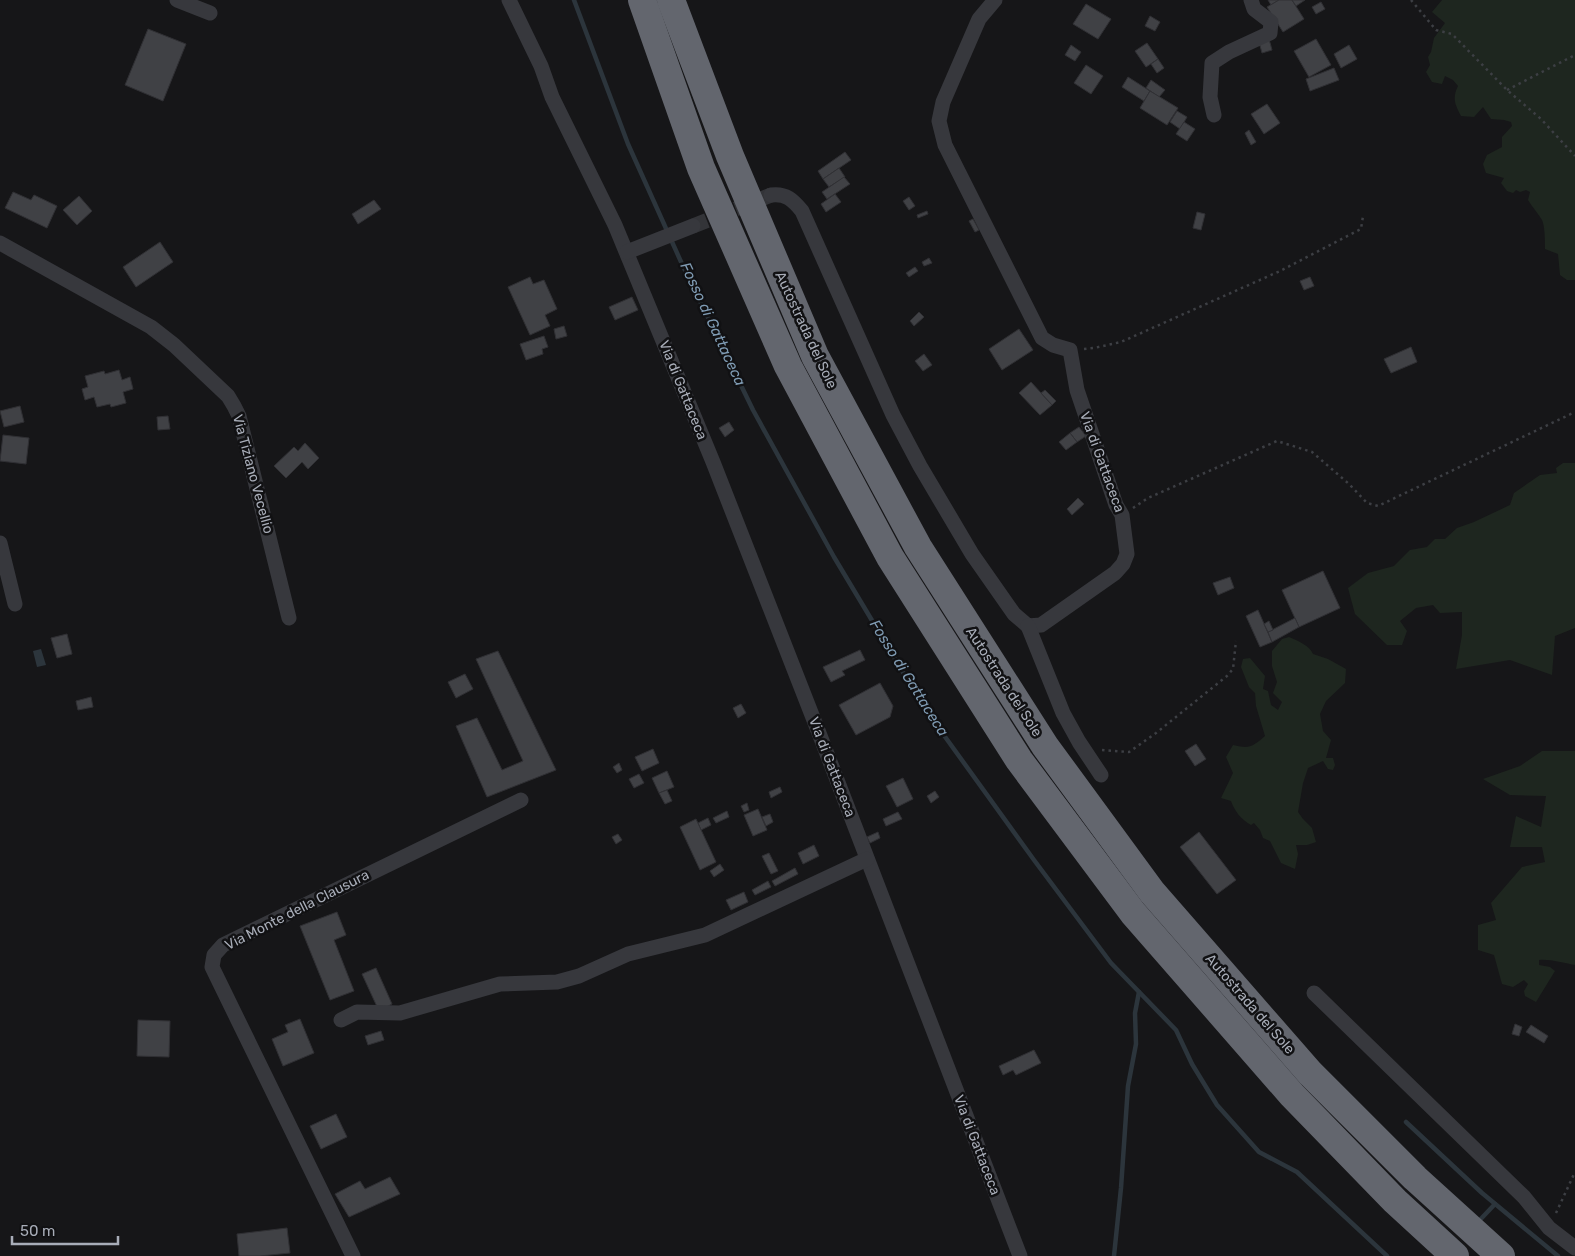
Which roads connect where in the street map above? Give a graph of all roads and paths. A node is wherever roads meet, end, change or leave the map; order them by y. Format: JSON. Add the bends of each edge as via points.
{"nodes":[{"id":1,"x":178,"y":0,"type":"edge"},
{"id":2,"x":509,"y":0,"type":"edge"},
{"id":3,"x":642,"y":0,"type":"edge"},
{"id":4,"x":671,"y":0,"type":"edge"},
{"id":5,"x":995,"y":0,"type":"edge"},
{"id":6,"x":1251,"y":0,"type":"edge"},
{"id":7,"x":1410,"y":0,"type":"edge"},
{"id":8,"x":210,"y":13,"type":"dead end"},
{"id":9,"x":1575,"y":55,"type":"edge"},
{"id":10,"x":1507,"y":90,"type":"junction"},
{"id":11,"x":1214,"y":115,"type":"dead end"},
{"id":12,"x":1575,"y":156,"type":"edge"},
{"id":13,"x":771,"y":195,"type":"tunnel mouth"},
{"id":14,"x":1363,"y":216,"type":"dead end"},
{"id":15,"x":693,"y":226,"type":"tunnel mouth"},
{"id":16,"x":0,"y":243,"type":"edge"},
{"id":17,"x":626,"y":252,"type":"junction"},
{"id":18,"x":1070,"y":350,"type":"junction"},
{"id":19,"x":1575,"y":412,"type":"edge"},
{"id":20,"x":1122,"y":515,"type":"junction"},
{"id":21,"x":0,"y":543,"type":"edge"},
{"id":22,"x":15,"y":604,"type":"dead end"},
{"id":23,"x":289,"y":618,"type":"dead end"},
{"id":24,"x":1028,"y":626,"type":"junction"},
{"id":25,"x":1236,"y":641,"type":"dead end"},
{"id":26,"x":1084,"y":748,"type":"junction"},
{"id":27,"x":1101,"y":774,"type":"dead end"},
{"id":28,"x":521,"y":800,"type":"dead end"},
{"id":29,"x":867,"y":859,"type":"junction"},
{"id":30,"x":1314,"y":993,"type":"dead end"},
{"id":31,"x":342,"y":1020,"type":"dead end"},
{"id":32,"x":1575,"y":1172,"type":"edge"},
{"id":33,"x":1549,"y":1228,"type":"junction"},
{"id":34,"x":1575,"y":1248,"type":"edge"},
{"id":35,"x":353,"y":1256,"type":"edge"},
{"id":36,"x":1020,"y":1256,"type":"edge"},
{"id":37,"x":1456,"y":1256,"type":"edge"},
{"id":38,"x":1501,"y":1256,"type":"edge"}],
"edges":[{"from":1,"to":8,"type":"street"},
{"from":2,"to":17,"type":"street","name":"Via di Gattaceca"},
{"from":3,"to":37,"type":"highway","name":"Autostrada del Sole","via":[[700,168],[788,366],[890,557],[1019,760],[1133,913],[1292,1095],[1395,1200]]},
{"from":4,"to":38,"type":"highway","name":"Autostrada del Sole","via":[[730,156],[815,356],[918,547],[1045,746],[1152,892],[1310,1073],[1415,1178]]},
{"from":5,"to":18,"type":"street","via":[[979,19],[943,102],[939,121],[945,146],[1042,338]]},
{"from":6,"to":11,"type":"street","via":[[1254,9],[1271,22],[1270,33],[1212,63],[1210,97]]},
{"from":7,"to":10,"type":"path","via":[[1436,30],[1452,34]]},
{"from":9,"to":10,"type":"path"},
{"from":10,"to":12,"type":"path","via":[[1541,119]]},
{"from":13,"to":24,"type":"street","via":[[788,196],[802,211],[893,415],[920,466],[972,554],[1014,614]]},
{"from":14,"to":18,"type":"path","via":[[1361,230],[1280,271],[1121,342]]},
{"from":15,"to":17,"type":"street"},
{"from":16,"to":23,"type":"street","name":"Via Tiziano Vecellio","via":[[159,333],[228,396],[239,416]]},
{"from":17,"to":29,"type":"street","name":"Via di Gattaceca"},
{"from":18,"to":20,"type":"street","name":"Via di Gattaceca","via":[[1077,390]]},
{"from":19,"to":20,"type":"path","via":[[1378,506],[1367,503],[1312,452],[1277,441],[1148,498]]},
{"from":20,"to":24,"type":"street","name":"Via di Gattaceca","via":[[1127,554],[1123,564],[1115,573],[1040,625]]},
{"from":21,"to":22,"type":"street"},
{"from":24,"to":26,"type":"street","via":[[1063,713]]},
{"from":25,"to":26,"type":"path","via":[[1233,669],[1227,676],[1156,733],[1129,752]]},
{"from":26,"to":27,"type":"street"},
{"from":28,"to":35,"type":"street","name":"Via Monte della Clausura","via":[[223,945],[214,955],[212,967]]},
{"from":29,"to":31,"type":"street","via":[[705,935],[628,954],[579,976],[556,982],[500,984],[400,1013],[357,1012]]},
{"from":29,"to":36,"type":"street","name":"Via di Gattaceca"},
{"from":30,"to":33,"type":"street","via":[[1524,1196]]},
{"from":32,"to":33,"type":"path"},
{"from":33,"to":34,"type":"street"}]}
